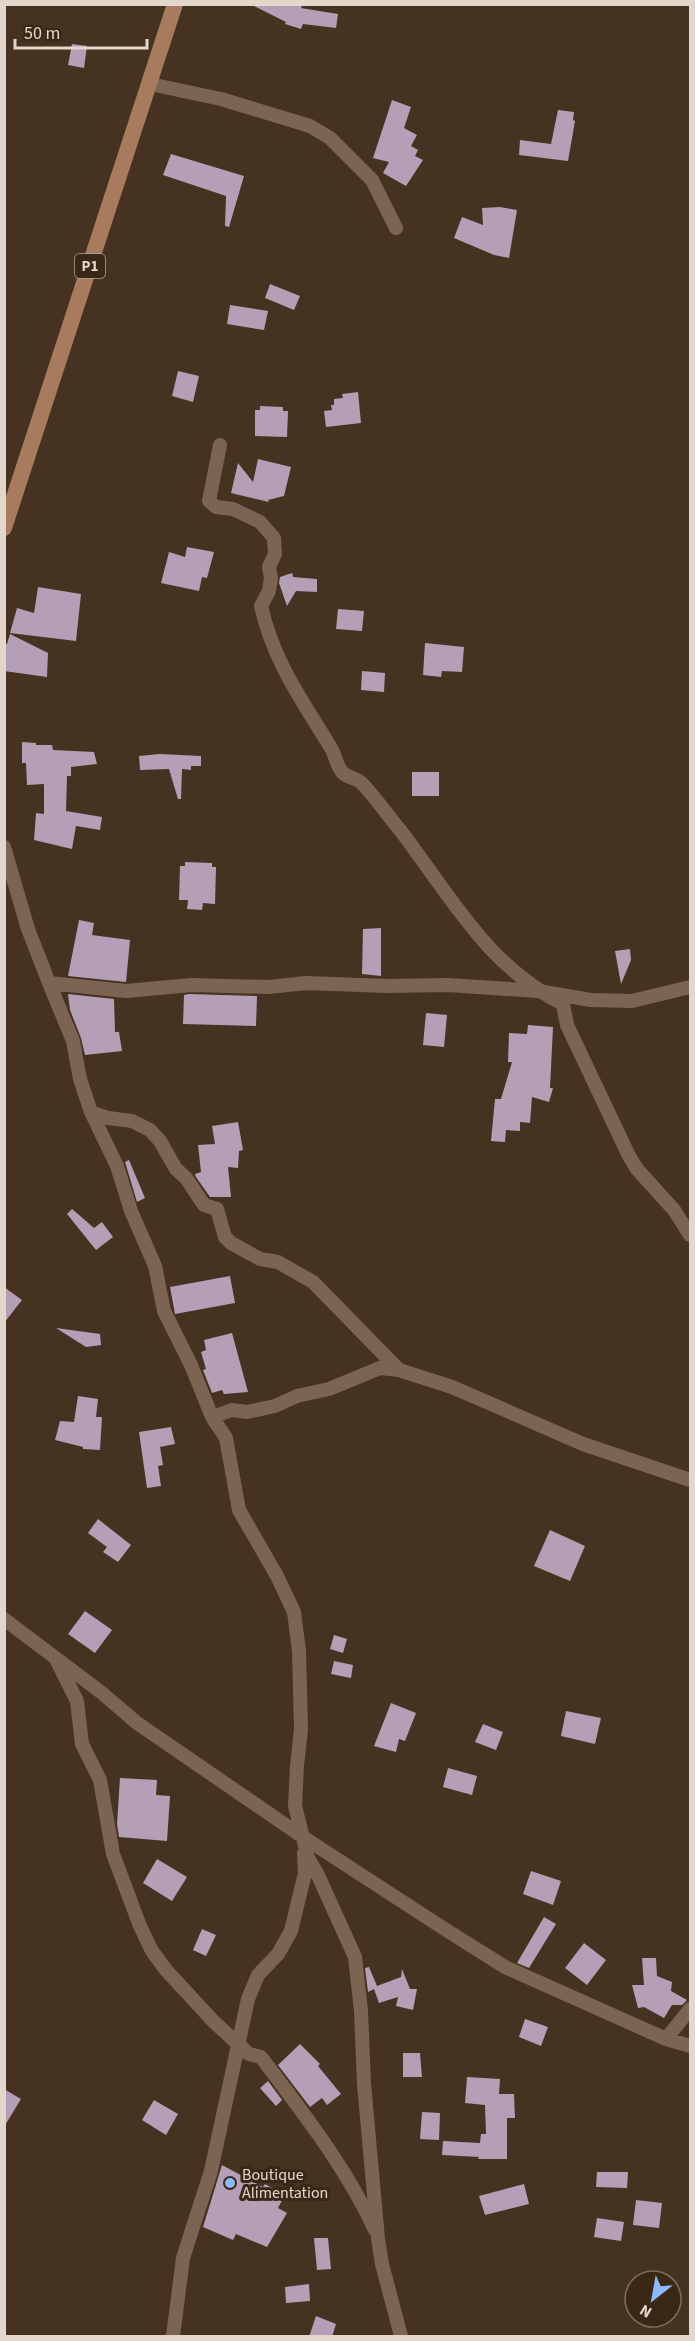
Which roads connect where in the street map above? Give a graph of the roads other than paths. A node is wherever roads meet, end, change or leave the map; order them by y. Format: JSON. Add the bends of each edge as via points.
{"nodes":[{"id":1,"x":176,"y":4,"type":"edge"},
{"id":2,"x":150,"y":84,"type":"junction"},
{"id":3,"x":396,"y":228,"type":"dead end"},
{"id":4,"x":220,"y":445,"type":"dead end"},
{"id":5,"x":4,"y":528,"type":"edge"},
{"id":6,"x":4,"y":848,"type":"edge"},
{"id":7,"x":49,"y":983,"type":"junction"},
{"id":8,"x":690,"y":987,"type":"edge"},
{"id":9,"x":538,"y":991,"type":"junction"},
{"id":10,"x":91,"y":1112,"type":"junction"},
{"id":11,"x":690,"y":1235,"type":"edge"},
{"id":12,"x":399,"y":1370,"type":"junction"},
{"id":13,"x":212,"y":1417,"type":"junction"},
{"id":14,"x":690,"y":1480,"type":"edge"},
{"id":15,"x":4,"y":1619,"type":"edge"},
{"id":16,"x":54,"y":1656,"type":"junction"},
{"id":17,"x":303,"y":1837,"type":"junction"},
{"id":18,"x":690,"y":2009,"type":"edge"},
{"id":19,"x":666,"y":2039,"type":"junction"},
{"id":20,"x":238,"y":2042,"type":"junction"},
{"id":21,"x":690,"y":2046,"type":"edge"},
{"id":22,"x":378,"y":2239,"type":"junction"},
{"id":23,"x":173,"y":2337,"type":"edge"},
{"id":24,"x":401,"y":2337,"type":"edge"}],
"edges":[{"from":1,"to":2,"type":"main road","number":"P1"},
{"from":2,"to":3,"type":"street","via":[[221,99],[310,126],[336,144],[372,180]]},
{"from":2,"to":5,"type":"main road","number":"P1"},
{"from":4,"to":9,"type":"street","via":[[209,501],[216,507],[255,518],[274,538],[269,591],[261,606],[267,633],[295,693],[343,774],[360,782],[488,947]]},
{"from":6,"to":7,"type":"street","via":[[28,930]]},
{"from":7,"to":9,"type":"street","via":[[126,991],[190,985],[269,987],[306,983]]},
{"from":7,"to":10,"type":"street","via":[[73,1041]]},
{"from":8,"to":9,"type":"street","via":[[632,1000],[591,1000]]},
{"from":9,"to":11,"type":"street","via":[[563,1004],[567,1025],[629,1155]]},
{"from":10,"to":12,"type":"street","via":[[132,1121],[150,1130],[204,1205],[217,1209],[225,1237],[231,1243],[313,1282]]},
{"from":10,"to":13,"type":"street","via":[[103,1132],[155,1266],[164,1311]]},
{"from":12,"to":13,"type":"street","via":[[380,1368],[275,1406],[247,1412],[232,1410]]},
{"from":12,"to":14,"type":"street","via":[[452,1387],[583,1444]]},
{"from":13,"to":17,"type":"street","via":[[226,1438],[239,1510],[294,1612],[302,1729],[295,1806]]},
{"from":15,"to":16,"type":"street"},
{"from":16,"to":17,"type":"street","via":[[136,1723]]},
{"from":16,"to":20,"type":"street","via":[[77,1701],[82,1744],[100,1779],[113,1854],[140,1926],[166,1970],[213,2022]]},
{"from":17,"to":19,"type":"street","via":[[504,1967]]},
{"from":17,"to":20,"type":"street","via":[[305,1873],[291,1931],[278,1954],[258,1975],[248,1998]]},
{"from":17,"to":22,"type":"street","via":[[308,1858],[355,1957]]},
{"from":18,"to":19,"type":"street"},
{"from":19,"to":21,"type":"street"},
{"from":20,"to":22,"type":"street","via":[[249,2054],[261,2057],[309,2120],[360,2196]]},
{"from":20,"to":23,"type":"street","via":[[211,2171],[183,2259]]},
{"from":22,"to":24,"type":"street"}]}
